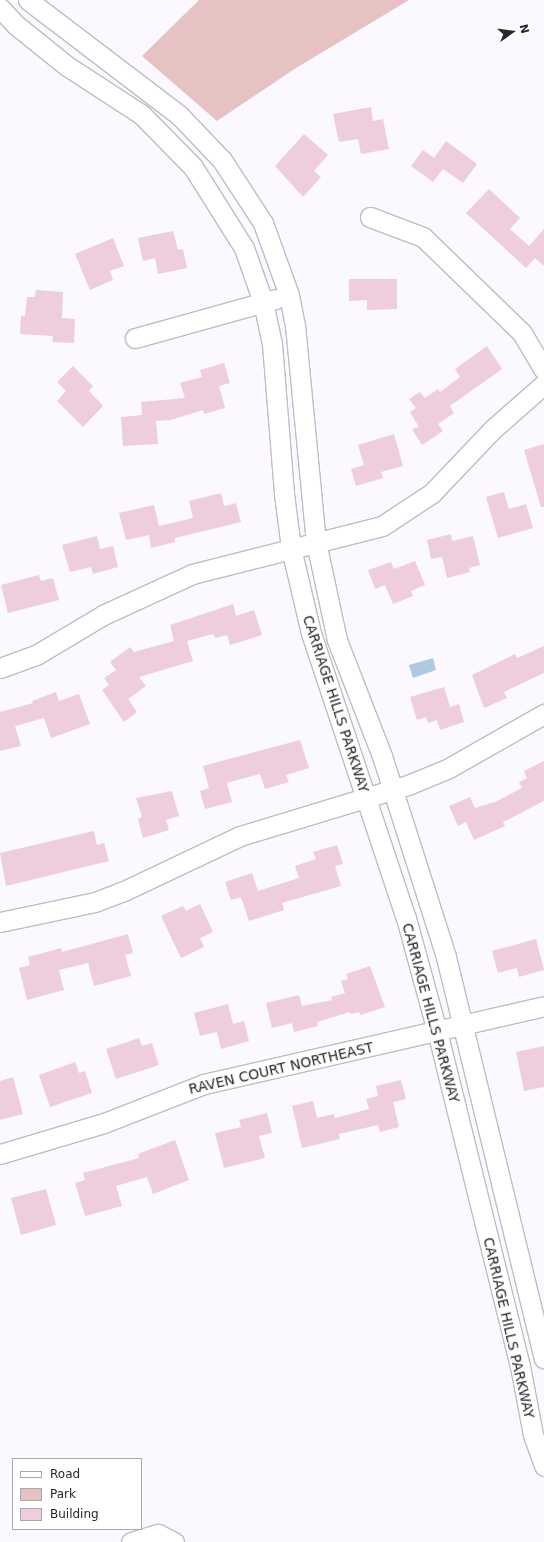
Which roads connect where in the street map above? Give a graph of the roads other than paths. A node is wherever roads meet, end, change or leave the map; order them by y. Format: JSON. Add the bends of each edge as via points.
{"nodes":[{"id":1,"x":28,"y":0,"type":"edge"},
{"id":2,"x":0,"y":8,"type":"edge"},
{"id":3,"x":370,"y":217,"type":"dead end"},
{"id":4,"x":289,"y":295,"type":"junction"},
{"id":5,"x":263,"y":302,"type":"junction"},
{"id":6,"x":135,"y":338,"type":"dead end"},
{"id":7,"x":544,"y":370,"type":"edge"},
{"id":8,"x":544,"y":384,"type":"edge"},
{"id":9,"x":316,"y":542,"type":"junction"},
{"id":10,"x":291,"y":548,"type":"junction"},
{"id":11,"x":0,"y":668,"type":"edge"},
{"id":12,"x":544,"y":714,"type":"edge"},
{"id":13,"x":392,"y":790,"type":"junction"},
{"id":14,"x":366,"y":796,"type":"junction"},
{"id":15,"x":0,"y":922,"type":"edge"},
{"id":16,"x":544,"y":1006,"type":"edge"},
{"id":17,"x":463,"y":1026,"type":"junction"},
{"id":18,"x":437,"y":1031,"type":"junction"},
{"id":19,"x":0,"y":1154,"type":"edge"},
{"id":20,"x":544,"y":1358,"type":"edge"},
{"id":21,"x":544,"y":1466,"type":"edge"},
{"id":22,"x":131,"y":1542,"type":"edge"},
{"id":23,"x":174,"y":1542,"type":"edge"}],
"edges":[{"from":1,"to":4,"type":"street","name":"CARRIAGE HILLS PARKWAY","via":[[179,115],[222,160],[263,224]]},
{"from":2,"to":5,"type":"street","name":"CARRIAGE HILLS PARKWAY","via":[[16,25],[67,66],[141,114],[193,167],[244,248]]},
{"from":3,"to":7,"type":"street","via":[[423,237],[522,333]]},
{"from":4,"to":5,"type":"street"},
{"from":4,"to":9,"type":"street","name":"CARRIAGE HILLS PARKWAY","via":[[303,393]]},
{"from":5,"to":6,"type":"street"},
{"from":5,"to":10,"type":"street","name":"CARRIAGE HILLS PARKWAY","via":[[272,344]]},
{"from":8,"to":9,"type":"street","via":[[493,429],[432,493],[382,526]]},
{"from":9,"to":10,"type":"street"},
{"from":9,"to":13,"type":"street","name":"CARRIAGE HILLS PARKWAY","via":[[336,640],[382,756]]},
{"from":10,"to":11,"type":"street","via":[[225,564],[155,589],[103,615],[36,655]]},
{"from":10,"to":14,"type":"street","name":"CARRIAGE HILLS PARKWAY","via":[[310,633]]},
{"from":12,"to":13,"type":"street","via":[[447,769]]},
{"from":13,"to":14,"type":"street"},
{"from":13,"to":17,"type":"street","name":"CARRIAGE HILLS PARKWAY","via":[[446,957]]},
{"from":14,"to":15,"type":"street","via":[[240,836],[124,891],[95,902]]},
{"from":14,"to":18,"type":"street","name":"CARRIAGE HILLS PARKWAY","via":[[406,918]]},
{"from":16,"to":17,"type":"street","name":"RAVEN COURT NORTHEAST"},
{"from":17,"to":18,"type":"street","name":"RAVEN COURT NORTHEAST"},
{"from":17,"to":20,"type":"street","name":"CARRIAGE HILLS PARKWAY"},
{"from":18,"to":19,"type":"street","name":"RAVEN COURT NORTHEAST","via":[[204,1084],[104,1123]]},
{"from":18,"to":21,"type":"street","name":"CARRIAGE HILLS PARKWAY","via":[[520,1366],[533,1435]]},
{"from":22,"to":23,"type":"street","via":[[158,1534]]}]}
